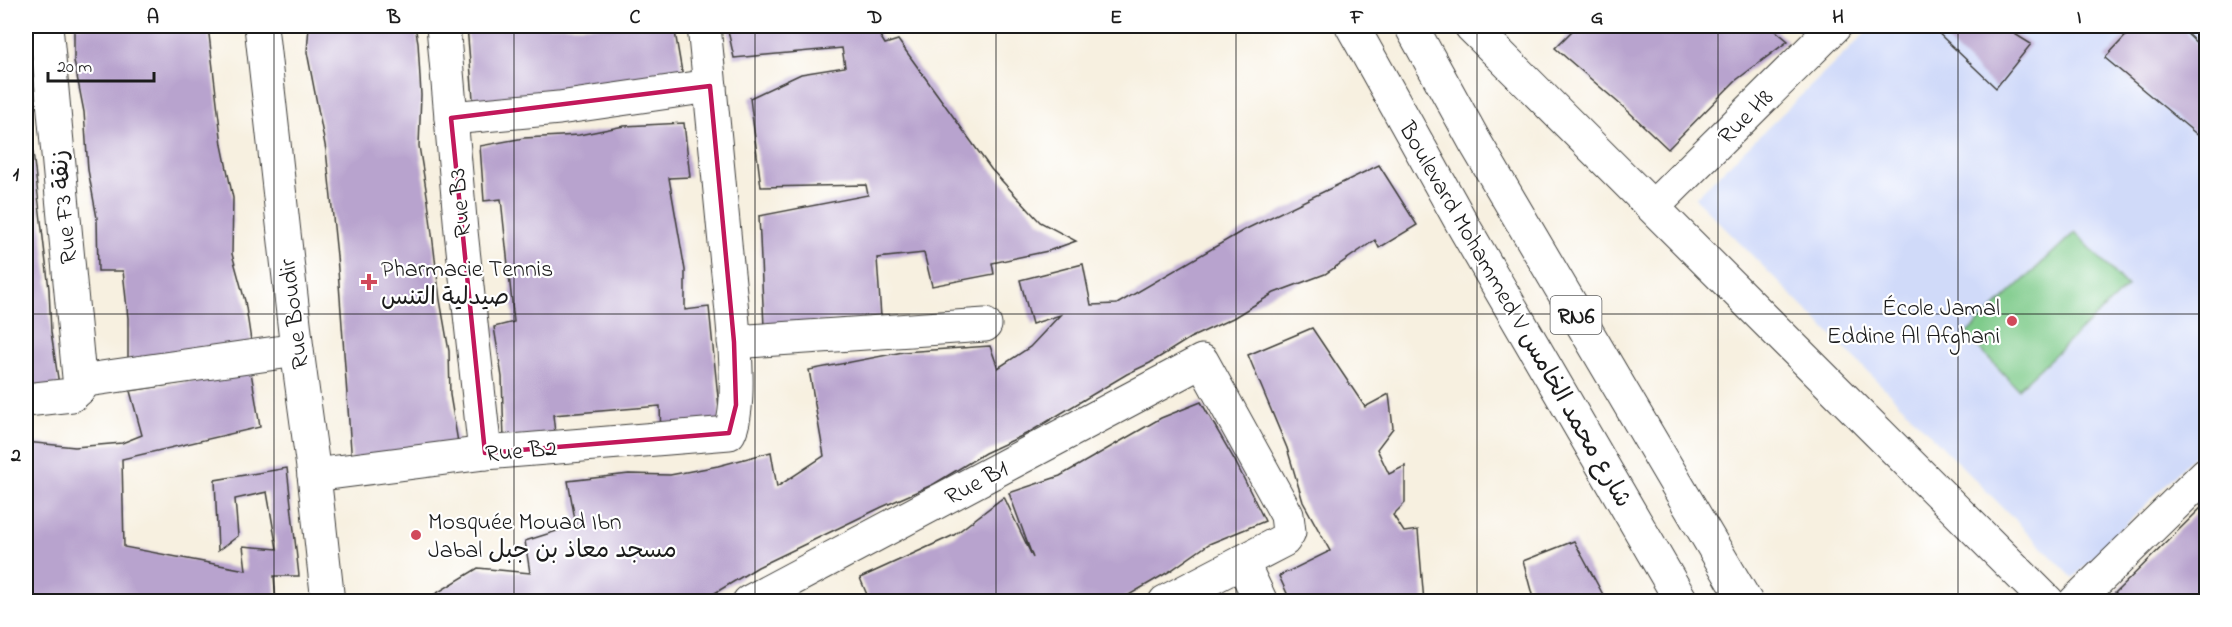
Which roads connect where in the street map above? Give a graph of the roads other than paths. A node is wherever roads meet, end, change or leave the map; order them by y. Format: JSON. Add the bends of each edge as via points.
{"nodes":[{"id":1,"x":46,"y":26,"type":"edge"},
{"id":2,"x":261,"y":26,"type":"edge"},
{"id":3,"x":443,"y":26,"type":"edge"},
{"id":4,"x":704,"y":26,"type":"edge"},
{"id":5,"x":1352,"y":26,"type":"edge"},
{"id":6,"x":1411,"y":26,"type":"edge"},
{"id":7,"x":1471,"y":26,"type":"edge"},
{"id":8,"x":1820,"y":31,"type":"edge"},
{"id":9,"x":710,"y":86,"type":"junction"},
{"id":10,"x":451,"y":118,"type":"junction"},
{"id":11,"x":1654,"y":206,"type":"junction"},
{"id":12,"x":985,"y":326,"type":"dead end"},
{"id":13,"x":734,"y":342,"type":"junction"},
{"id":14,"x":297,"y":350,"type":"junction"},
{"id":15,"x":80,"y":385,"type":"junction"},
{"id":16,"x":26,"y":400,"type":"edge"},
{"id":17,"x":484,"y":453,"type":"junction"},
{"id":18,"x":2206,"y":474,"type":"edge"},
{"id":19,"x":314,"y":475,"type":"junction"},
{"id":20,"x":1242,"y":562,"type":"junction"},
{"id":21,"x":764,"y":598,"type":"edge"},
{"id":22,"x":328,"y":602,"type":"edge"},
{"id":23,"x":1165,"y":602,"type":"edge"},
{"id":24,"x":1262,"y":602,"type":"edge"},
{"id":25,"x":1682,"y":602,"type":"edge"},
{"id":26,"x":1746,"y":602,"type":"edge"},
{"id":27,"x":2048,"y":602,"type":"edge"},
{"id":28,"x":2075,"y":602,"type":"edge"}],
"edges":[{"from":1,"to":15,"type":"street","name":"Rue F3 زنقة"},
{"from":2,"to":14,"type":"street","name":"Rue Boudir"},
{"from":3,"to":10,"type":"street","name":"Rue B3"},
{"from":4,"to":9,"type":"street"},
{"from":5,"to":25,"type":"street","name":"Boulevard Mohammed V شارع محمد الخامس","number":"RN6"},
{"from":6,"to":26,"type":"street","number":"RN6"},
{"from":7,"to":11,"type":"street"},
{"from":8,"to":11,"type":"street","name":"Rue H8"},
{"from":9,"to":10,"type":"street","via":[[559,108]]},
{"from":9,"to":13,"type":"street"},
{"from":10,"to":17,"type":"street","name":"Rue B3"},
{"from":11,"to":27,"type":"street"},
{"from":12,"to":13,"type":"street"},
{"from":13,"to":17,"type":"street","name":"Rue B2","via":[[736,405],[729,433]]},
{"from":14,"to":15,"type":"street"},
{"from":14,"to":19,"type":"street","name":"Rue Boudir"},
{"from":15,"to":16,"type":"street","via":[[72,395]]},
{"from":17,"to":19,"type":"street","name":"Rue B2"},
{"from":18,"to":28,"type":"street"},
{"from":19,"to":22,"type":"street","name":"Rue Boudir"},
{"from":20,"to":21,"type":"street","name":"Rue B1","via":[[1284,540],[1289,532],[1287,515],[1202,361]]},
{"from":20,"to":23,"type":"street"},
{"from":20,"to":24,"type":"street"}]}
